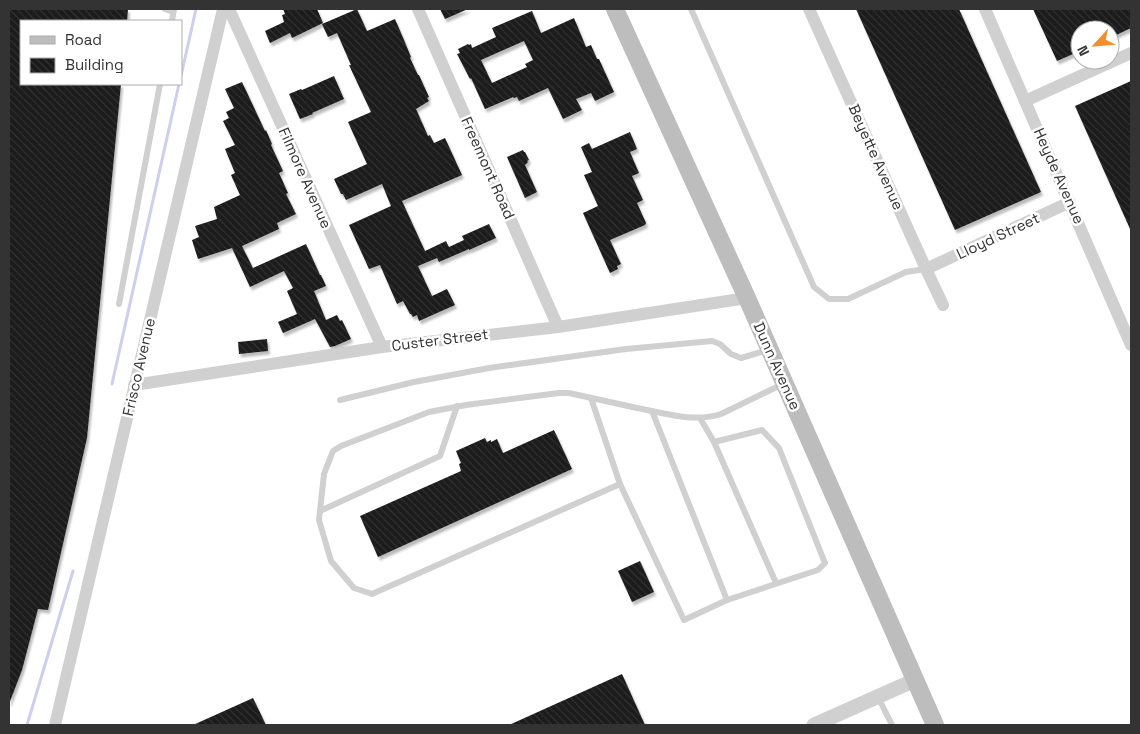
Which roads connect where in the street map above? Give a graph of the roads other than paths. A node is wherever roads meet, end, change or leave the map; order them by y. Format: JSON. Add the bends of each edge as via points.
{"nodes":[{"id":1,"x":165,"y":9,"type":"edge"},
{"id":2,"x":223,"y":9,"type":"edge"},
{"id":3,"x":229,"y":9,"type":"edge"},
{"id":4,"x":418,"y":9,"type":"edge"},
{"id":5,"x":616,"y":9,"type":"edge"},
{"id":6,"x":691,"y":9,"type":"edge"},
{"id":7,"x":810,"y":9,"type":"edge"},
{"id":8,"x":985,"y":9,"type":"edge"},
{"id":9,"x":174,"y":10,"type":"edge"},
{"id":10,"x":1131,"y":53,"type":"edge"},
{"id":11,"x":160,"y":85,"type":"edge"},
{"id":12,"x":1025,"y":101,"type":"junction"},
{"id":13,"x":1070,"y":202,"type":"junction"},
{"id":14,"x":926,"y":269,"type":"junction"},
{"id":15,"x":747,"y":298,"type":"junction"},
{"id":16,"x":119,"y":304,"type":"dead end"},
{"id":17,"x":943,"y":305,"type":"dead end"},
{"id":18,"x":558,"y":327,"type":"junction"},
{"id":19,"x":1131,"y":345,"type":"edge"},
{"id":20,"x":382,"y":347,"type":"junction"},
{"id":21,"x":769,"y":349,"type":"junction"},
{"id":22,"x":134,"y":384,"type":"junction"},
{"id":23,"x":784,"y":384,"type":"junction"},
{"id":24,"x":591,"y":398,"type":"junction"},
{"id":25,"x":340,"y":400,"type":"dead end"},
{"id":26,"x":458,"y":406,"type":"junction"},
{"id":27,"x":652,"y":411,"type":"junction"},
{"id":28,"x":700,"y":418,"type":"junction"},
{"id":29,"x":714,"y":442,"type":"junction"},
{"id":30,"x":620,"y":484,"type":"junction"},
{"id":31,"x":320,"y":511,"type":"junction"},
{"id":32,"x":776,"y":583,"type":"junction"},
{"id":33,"x":727,"y":600,"type":"junction"},
{"id":34,"x":915,"y":680,"type":"junction"},
{"id":35,"x":878,"y":696,"type":"junction"},
{"id":36,"x":819,"y":724,"type":"edge"},
{"id":37,"x":56,"y":725,"type":"edge"},
{"id":38,"x":892,"y":725,"type":"edge"},
{"id":39,"x":935,"y":725,"type":"edge"}],
"edges":[{"from":1,"to":9,"type":"lane"},
{"from":2,"to":22,"type":"street","name":"Frisco Avenue"},
{"from":3,"to":20,"type":"street","name":"Filmore Avenue"},
{"from":4,"to":18,"type":"street","name":"Freemont Road"},
{"from":5,"to":15,"type":"main road","name":"Dunn Avenue"},
{"from":6,"to":14,"type":"lane","via":[[814,287],[829,299],[848,299],[906,272]]},
{"from":7,"to":14,"type":"street","name":"Beyette Avenue"},
{"from":8,"to":12,"type":"street","name":"Heyde Avenue"},
{"from":10,"to":12,"type":"street"},
{"from":11,"to":16,"type":"lane"},
{"from":12,"to":13,"type":"street","name":"Heyde Avenue"},
{"from":13,"to":14,"type":"street","name":"Lloyd Street"},
{"from":13,"to":19,"type":"street","name":"Heyde Avenue"},
{"from":14,"to":17,"type":"street","name":"Beyette Avenue"},
{"from":15,"to":18,"type":"street","name":"Custer Street"},
{"from":15,"to":21,"type":"main road","name":"Dunn Avenue"},
{"from":18,"to":20,"type":"street","name":"Custer Street"},
{"from":20,"to":22,"type":"street","name":"Custer Street"},
{"from":21,"to":23,"type":"main road","name":"Dunn Avenue"},
{"from":21,"to":25,"type":"lane","via":[[741,358],[712,341],[626,349],[489,368]]},
{"from":22,"to":37,"type":"street","name":"Frisco Avenue"},
{"from":23,"to":28,"type":"lane","via":[[721,414]]},
{"from":23,"to":34,"type":"main road","name":"Dunn Avenue"},
{"from":24,"to":26,"type":"lane","via":[[559,393]]},
{"from":24,"to":27,"type":"lane"},
{"from":24,"to":30,"type":"lane"},
{"from":26,"to":31,"type":"lane","via":[[440,456]]},
{"from":26,"to":31,"type":"lane","via":[[429,412],[333,451],[324,474]]},
{"from":27,"to":28,"type":"lane"},
{"from":27,"to":33,"type":"lane"},
{"from":28,"to":29,"type":"lane"},
{"from":29,"to":32,"type":"lane"},
{"from":29,"to":32,"type":"lane","via":[[762,430],[778,448],[825,563],[818,570]]},
{"from":30,"to":31,"type":"lane","via":[[372,594],[354,588],[331,561],[319,520]]},
{"from":30,"to":33,"type":"lane","via":[[684,620]]},
{"from":32,"to":33,"type":"lane"},
{"from":34,"to":35,"type":"street"},
{"from":34,"to":39,"type":"main road","name":"Dunn Avenue"},
{"from":35,"to":36,"type":"street"},
{"from":35,"to":38,"type":"lane"}]}
